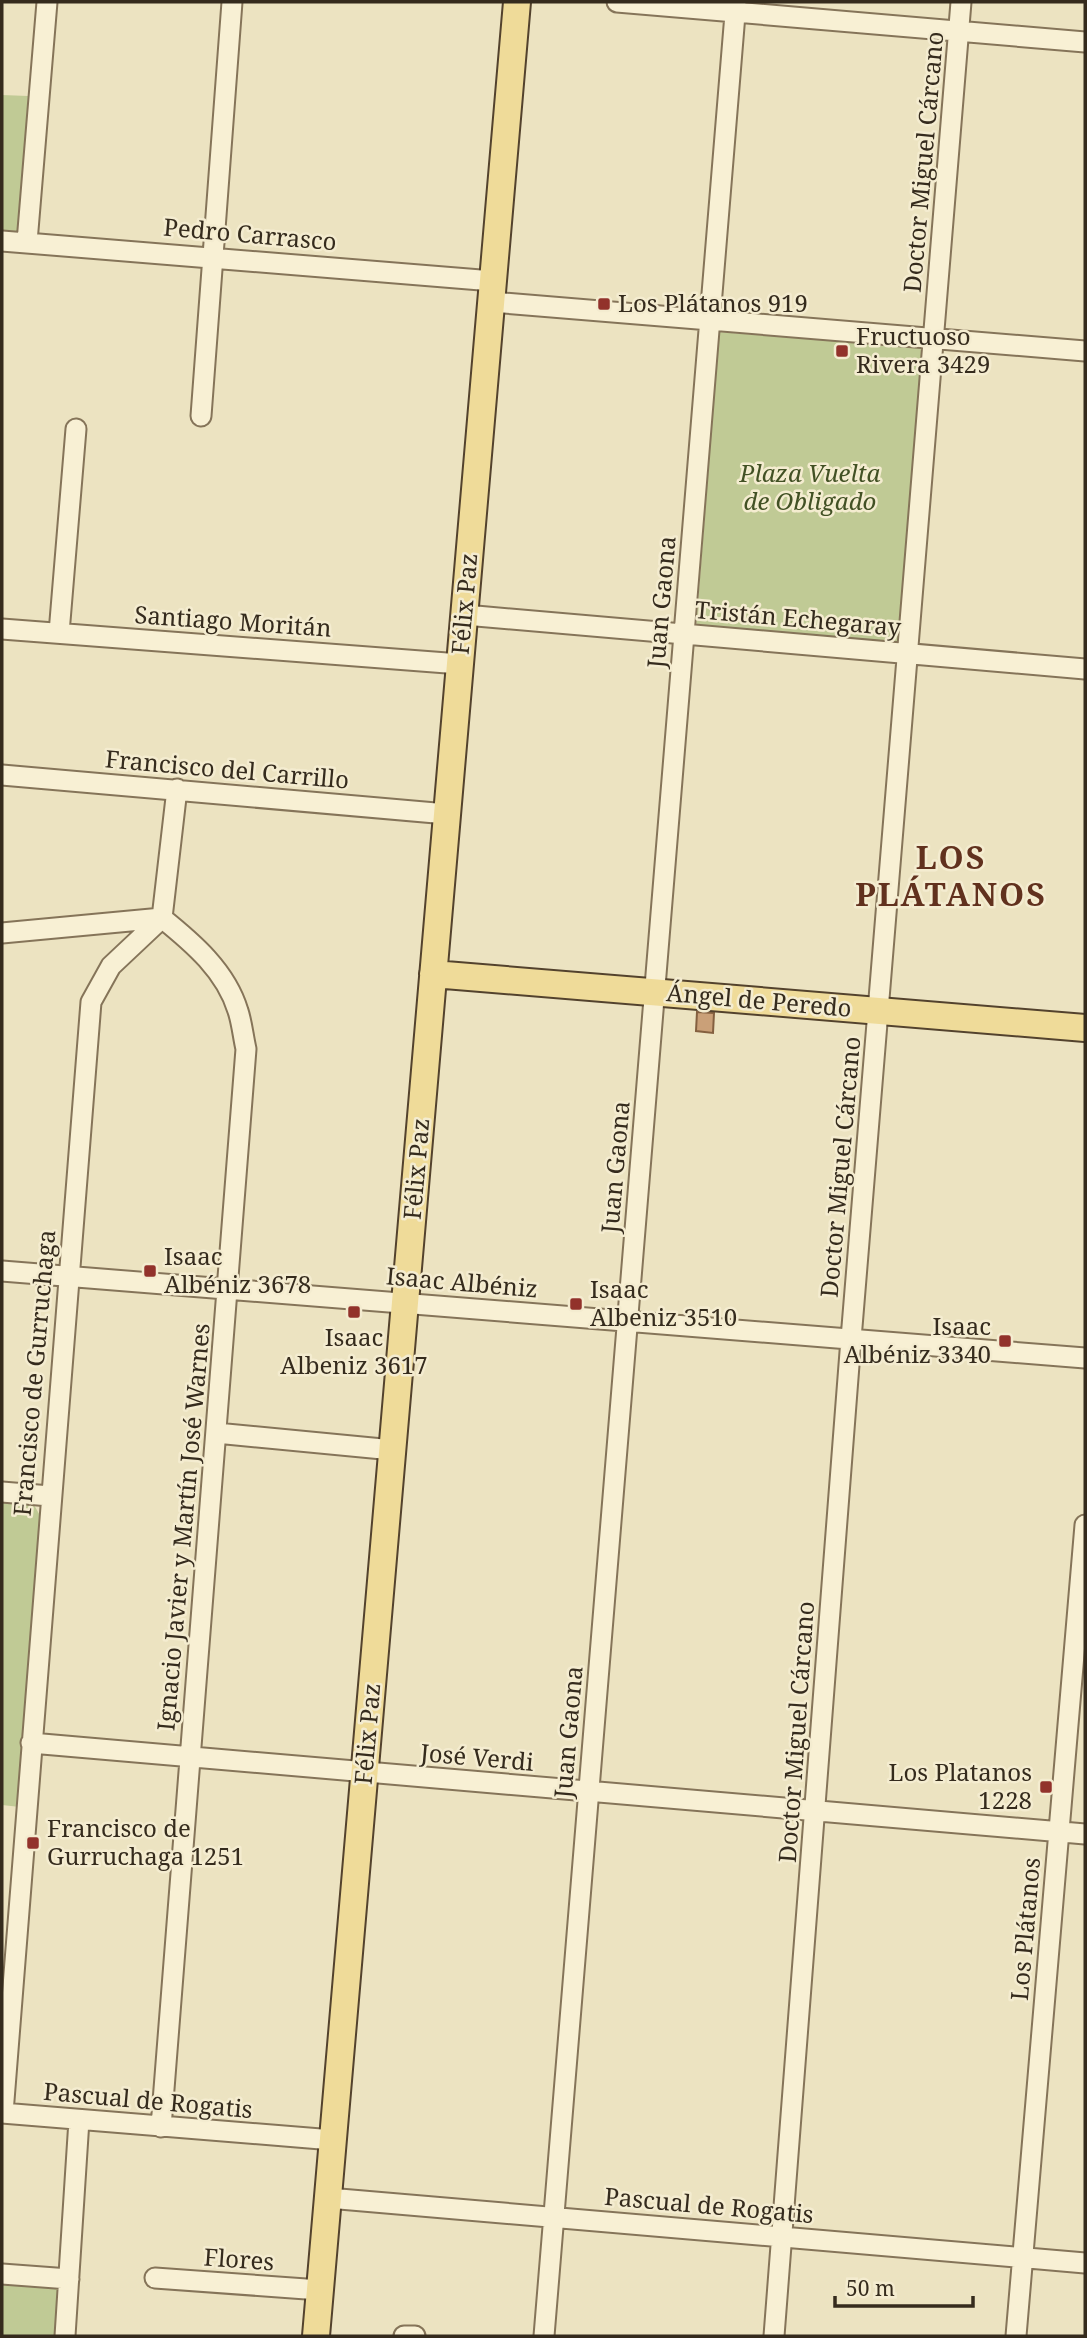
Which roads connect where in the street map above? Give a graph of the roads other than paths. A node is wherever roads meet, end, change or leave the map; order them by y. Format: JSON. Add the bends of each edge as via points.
{"nodes":[{"id":1,"x":47,"y":2,"type":"edge"},
{"id":2,"x":232,"y":2,"type":"edge"},
{"id":3,"x":517,"y":2,"type":"edge"},
{"id":4,"x":617,"y":2,"type":"edge"},
{"id":5,"x":961,"y":2,"type":"edge"},
{"id":6,"x":735,"y":7,"type":"edge"},
{"id":7,"x":959,"y":31,"type":"junction"},
{"id":8,"x":1085,"y":42,"type":"edge"},
{"id":9,"x":2,"y":241,"type":"edge"},
{"id":10,"x":27,"y":242,"type":"junction"},
{"id":11,"x":214,"y":257,"type":"junction"},
{"id":12,"x":492,"y":292,"type":"junction"},
{"id":13,"x":710,"y":321,"type":"junction"},
{"id":14,"x":933,"y":339,"type":"junction"},
{"id":15,"x":1085,"y":351,"type":"edge"},
{"id":16,"x":201,"y":416,"type":"dead end"},
{"id":17,"x":76,"y":429,"type":"dead end"},
{"id":18,"x":465,"y":615,"type":"junction"},
{"id":19,"x":2,"y":629,"type":"edge"},
{"id":20,"x":59,"y":634,"type":"junction"},
{"id":21,"x":684,"y":634,"type":"junction"},
{"id":22,"x":908,"y":653,"type":"junction"},
{"id":23,"x":460,"y":664,"type":"junction"},
{"id":24,"x":1085,"y":669,"type":"edge"},
{"id":25,"x":2,"y":775,"type":"edge"},
{"id":26,"x":177,"y":789,"type":"junction"},
{"id":27,"x":447,"y":814,"type":"junction"},
{"id":28,"x":162,"y":918,"type":"junction"},
{"id":29,"x":2,"y":933,"type":"edge"},
{"id":30,"x":433,"y":974,"type":"junction"},
{"id":31,"x":654,"y":992,"type":"junction"},
{"id":32,"x":878,"y":1011,"type":"junction"},
{"id":33,"x":1085,"y":1028,"type":"edge"},
{"id":34,"x":2,"y":1271,"type":"edge"},
{"id":35,"x":67,"y":1276,"type":"junction"},
{"id":36,"x":227,"y":1289,"type":"junction"},
{"id":37,"x":405,"y":1303,"type":"junction"},
{"id":38,"x":627,"y":1321,"type":"junction"},
{"id":39,"x":851,"y":1339,"type":"junction"},
{"id":40,"x":1085,"y":1357,"type":"edge"},
{"id":41,"x":216,"y":1433,"type":"junction"},
{"id":42,"x":393,"y":1450,"type":"junction"},
{"id":43,"x":2,"y":1492,"type":"edge"},
{"id":44,"x":50,"y":1496,"type":"junction"},
{"id":45,"x":1085,"y":1525,"type":"edge"},
{"id":46,"x":31,"y":1743,"type":"junction"},
{"id":47,"x":190,"y":1758,"type":"junction"},
{"id":48,"x":365,"y":1773,"type":"junction"},
{"id":49,"x":589,"y":1792,"type":"junction"},
{"id":50,"x":816,"y":1812,"type":"junction"},
{"id":51,"x":1058,"y":1831,"type":"junction"},
{"id":52,"x":1085,"y":1833,"type":"edge"},
{"id":53,"x":2,"y":2113,"type":"edge"},
{"id":54,"x":79,"y":2120,"type":"junction"},
{"id":55,"x":161,"y":2127,"type":"junction"},
{"id":56,"x":333,"y":2140,"type":"junction"},
{"id":57,"x":328,"y":2198,"type":"junction"},
{"id":58,"x":554,"y":2217,"type":"junction"},
{"id":59,"x":781,"y":2236,"type":"junction"},
{"id":60,"x":1022,"y":2259,"type":"junction"},
{"id":61,"x":1085,"y":2263,"type":"edge"},
{"id":62,"x":2,"y":2274,"type":"edge"},
{"id":63,"x":155,"y":2278,"type":"dead end"},
{"id":64,"x":69,"y":2279,"type":"junction"},
{"id":65,"x":320,"y":2291,"type":"junction"},
{"id":66,"x":65,"y":2336,"type":"edge"},
{"id":67,"x":316,"y":2336,"type":"edge"},
{"id":68,"x":404,"y":2336,"type":"edge"},
{"id":69,"x":415,"y":2336,"type":"edge"},
{"id":70,"x":544,"y":2336,"type":"edge"},
{"id":71,"x":774,"y":2336,"type":"edge"},
{"id":72,"x":1016,"y":2336,"type":"edge"}],
"edges":[{"from":1,"to":10,"type":"street"},
{"from":2,"to":11,"type":"street"},
{"from":3,"to":12,"type":"main road","name":"Félix Paz"},
{"from":4,"to":6,"type":"street"},
{"from":5,"to":7,"type":"street","name":"Doctor Miguel Cárcano"},
{"from":6,"to":7,"type":"street"},
{"from":6,"to":13,"type":"street","name":"Juan Gaona"},
{"from":7,"to":8,"type":"street"},
{"from":7,"to":14,"type":"street","name":"Doctor Miguel Cárcano"},
{"from":9,"to":10,"type":"street","name":"Pedro Carrasco"},
{"from":10,"to":11,"type":"street","name":"Pedro Carrasco"},
{"from":11,"to":12,"type":"street","name":"Pedro Carrasco"},
{"from":11,"to":16,"type":"street"},
{"from":12,"to":13,"type":"street","name":"Pedro Carrasco"},
{"from":12,"to":18,"type":"main road","name":"Félix Paz"},
{"from":13,"to":14,"type":"street","name":"Pedro Carrasco"},
{"from":13,"to":21,"type":"street","name":"Juan Gaona"},
{"from":14,"to":15,"type":"street","name":"Pedro Carrasco"},
{"from":14,"to":22,"type":"street","name":"Doctor Miguel Cárcano"},
{"from":17,"to":20,"type":"street"},
{"from":18,"to":21,"type":"street","name":"Tristán Echegaray"},
{"from":18,"to":23,"type":"main road","name":"Félix Paz"},
{"from":19,"to":20,"type":"street","name":"Santiago Moritán"},
{"from":20,"to":23,"type":"street","name":"Santiago Moritán"},
{"from":21,"to":22,"type":"street","name":"Tristán Echegaray"},
{"from":21,"to":31,"type":"street","name":"Juan Gaona"},
{"from":22,"to":24,"type":"street","name":"Tristán Echegaray"},
{"from":22,"to":32,"type":"street","name":"Doctor Miguel Cárcano"},
{"from":23,"to":27,"type":"main road","name":"Félix Paz"},
{"from":25,"to":26,"type":"street","name":"Francisco del Carrillo"},
{"from":26,"to":27,"type":"street","name":"Francisco del Carrillo"},
{"from":26,"to":28,"type":"street"},
{"from":27,"to":30,"type":"main road","name":"Félix Paz"},
{"from":28,"to":29,"type":"street"},
{"from":28,"to":35,"type":"street","name":"Francisco de Gurruchaga","via":[[111,966],[92,1002]]},
{"from":28,"to":36,"type":"street","name":"Ignacio Javier y Martín José Warnes","via":[[206,957],[225,985],[238,1011],[246,1049]]},
{"from":30,"to":31,"type":"main road","name":"Ángel de Peredo"},
{"from":30,"to":37,"type":"main road","name":"Félix Paz"},
{"from":31,"to":32,"type":"main road","name":"Ángel de Peredo"},
{"from":31,"to":38,"type":"street","name":"Juan Gaona"},
{"from":32,"to":33,"type":"main road","name":"Ángel de Peredo"},
{"from":32,"to":39,"type":"street","name":"Doctor Miguel Cárcano"},
{"from":34,"to":35,"type":"street","name":"Isaac Albéniz"},
{"from":35,"to":36,"type":"street","name":"Isaac Albéniz"},
{"from":35,"to":44,"type":"street","name":"Francisco de Gurruchaga"},
{"from":36,"to":37,"type":"street","name":"Isaac Albéniz"},
{"from":36,"to":41,"type":"street","name":"Ignacio Javier y Martín José Warnes"},
{"from":37,"to":38,"type":"street","name":"Isaac Albéniz"},
{"from":37,"to":42,"type":"main road","name":"Félix Paz"},
{"from":38,"to":39,"type":"street","name":"Isaac Albéniz"},
{"from":38,"to":49,"type":"street","name":"Juan Gaona"},
{"from":39,"to":40,"type":"street","name":"Isaac Albéniz"},
{"from":39,"to":50,"type":"street","name":"Doctor Miguel Cárcano"},
{"from":41,"to":42,"type":"street"},
{"from":41,"to":47,"type":"street","name":"Ignacio Javier y Martín José Warnes"},
{"from":42,"to":48,"type":"main road","name":"Félix Paz"},
{"from":43,"to":44,"type":"street"},
{"from":44,"to":46,"type":"street","name":"Francisco de Gurruchaga"},
{"from":45,"to":51,"type":"street","name":"Los Plátanos"},
{"from":46,"to":47,"type":"street","name":"José Verdi"},
{"from":46,"to":53,"type":"street","name":"Francisco de Gurruchaga"},
{"from":47,"to":48,"type":"street","name":"José Verdi"},
{"from":47,"to":55,"type":"street","name":"Ignacio Javier y Martín José Warnes"},
{"from":48,"to":49,"type":"street","name":"José Verdi"},
{"from":48,"to":56,"type":"main road","name":"Félix Paz"},
{"from":49,"to":50,"type":"street","name":"José Verdi"},
{"from":49,"to":58,"type":"street","name":"Juan Gaona"},
{"from":50,"to":51,"type":"street","name":"José Verdi"},
{"from":50,"to":59,"type":"street","name":"Doctor Miguel Cárcano"},
{"from":51,"to":52,"type":"street","name":"José Verdi"},
{"from":51,"to":60,"type":"street","name":"Los Plátanos"},
{"from":53,"to":54,"type":"street","name":"Pascual de Rogatis"},
{"from":54,"to":55,"type":"street","name":"Pascual de Rogatis"},
{"from":54,"to":64,"type":"street"},
{"from":55,"to":56,"type":"street","name":"Pascual de Rogatis"},
{"from":56,"to":57,"type":"main road","name":"Félix Paz"},
{"from":57,"to":58,"type":"street","name":"Pascual de Rogatis"},
{"from":57,"to":65,"type":"main road","name":"Félix Paz"},
{"from":58,"to":59,"type":"street","name":"Pascual de Rogatis"},
{"from":58,"to":70,"type":"street","name":"Juan Gaona"},
{"from":59,"to":60,"type":"street","name":"Pascual de Rogatis"},
{"from":59,"to":71,"type":"street","name":"Doctor Miguel Cárcano"},
{"from":60,"to":61,"type":"street","name":"Pascual de Rogatis"},
{"from":60,"to":72,"type":"street","name":"Los Plátanos"},
{"from":62,"to":64,"type":"street"},
{"from":63,"to":65,"type":"street","name":"Flores"},
{"from":64,"to":66,"type":"street"},
{"from":65,"to":67,"type":"main road","name":"Félix Paz"},
{"from":68,"to":69,"type":"street"}]}
